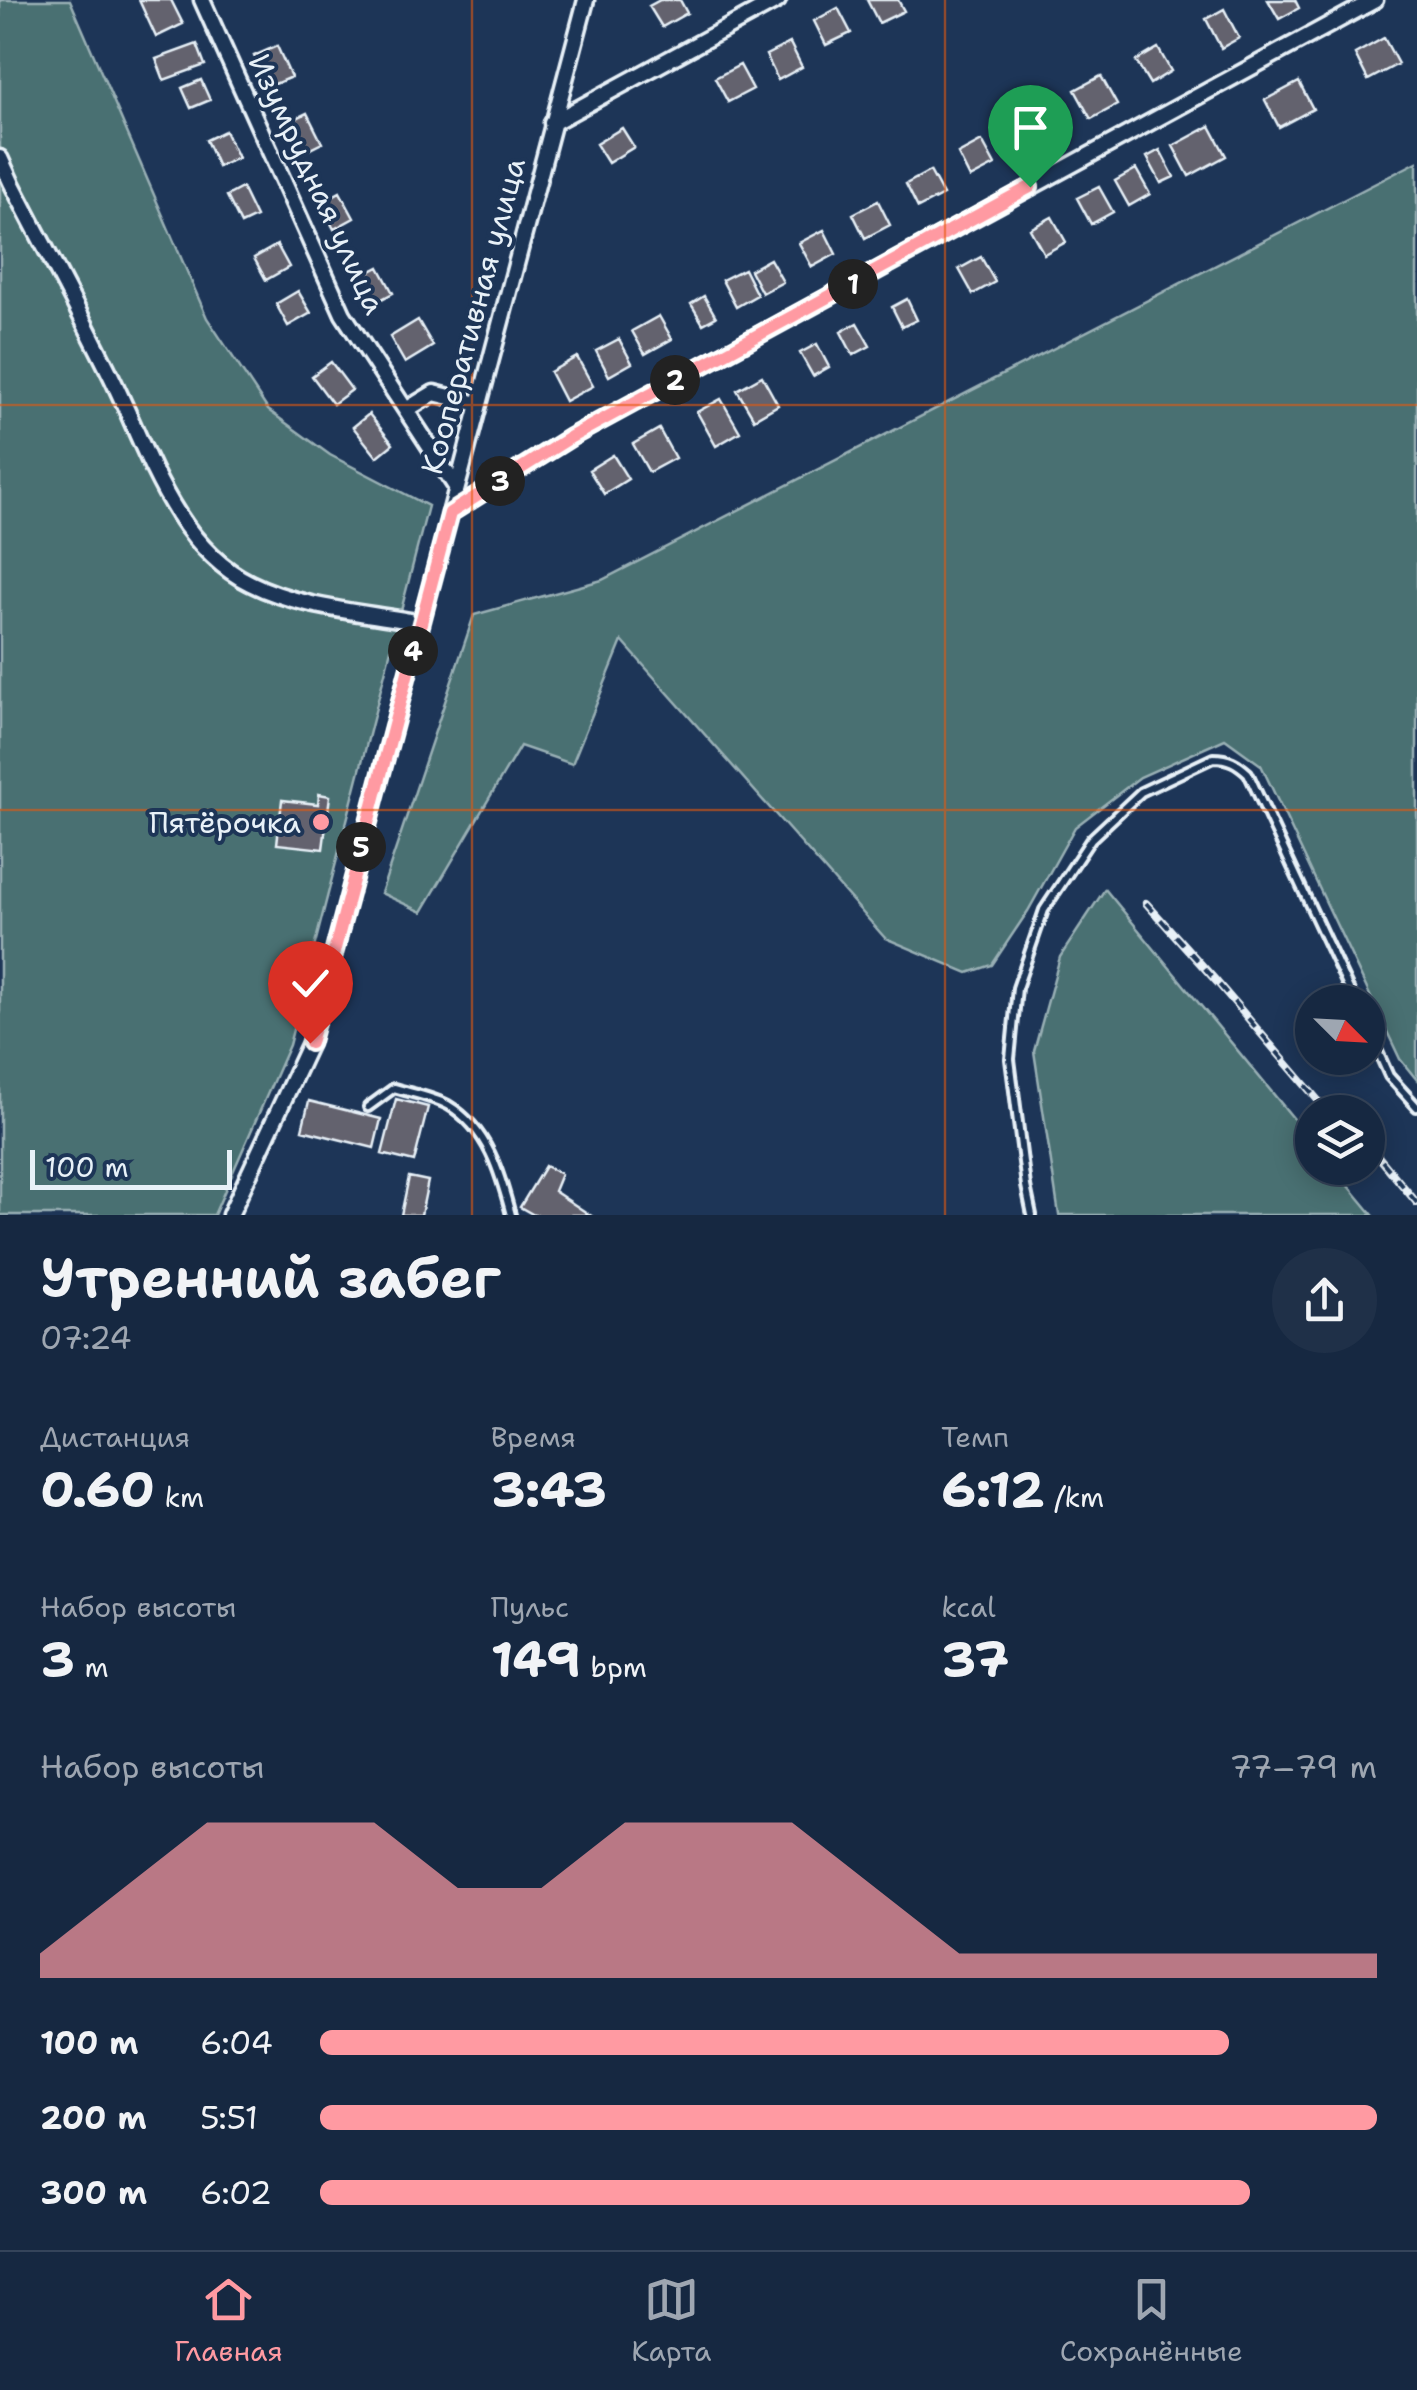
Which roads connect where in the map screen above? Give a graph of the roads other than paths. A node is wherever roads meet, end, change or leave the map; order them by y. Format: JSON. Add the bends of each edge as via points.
{"nodes":[{"id":1,"x":202,"y":0,"type":"edge"},
{"id":2,"x":586,"y":0,"type":"edge"},
{"id":3,"x":778,"y":0,"type":"edge"},
{"id":4,"x":1375,"y":0,"type":"edge"},
{"id":5,"x":552,"y":123,"type":"junction"},
{"id":6,"x":0,"y":158,"type":"edge"},
{"id":7,"x":478,"y":404,"type":"junction"},
{"id":8,"x":406,"y":410,"type":"junction"},
{"id":9,"x":456,"y":487,"type":"junction"},
{"id":10,"x":450,"y":513,"type":"junction"},
{"id":11,"x":420,"y":623,"type":"junction"},
{"id":12,"x":1347,"y":985,"type":"edge"},
{"id":13,"x":1385,"y":1067,"type":"edge"},
{"id":14,"x":368,"y":1107,"type":"dead end"},
{"id":15,"x":1417,"y":1107,"type":"edge"},
{"id":16,"x":230,"y":1215,"type":"edge"},
{"id":17,"x":511,"y":1215,"type":"edge"},
{"id":18,"x":1032,"y":1215,"type":"edge"}],
"edges":[{"from":1,"to":8,"type":"street","name":"Изумрудная улица","via":[[343,314]]},
{"from":2,"to":5,"type":"street","name":"Кооперативная улица"},
{"from":3,"to":5,"type":"street"},
{"from":4,"to":10,"type":"street","via":[[571,437]]},
{"from":5,"to":7,"type":"street","name":"Кооперативная улица"},
{"from":6,"to":11,"type":"street","via":[[196,540],[251,584],[302,601]]},
{"from":7,"to":8,"type":"street","via":[[434,393]]},
{"from":7,"to":9,"type":"street","name":"Кооперативная улица"},
{"from":8,"to":9,"type":"street","name":"Изумрудная улица"},
{"from":9,"to":10,"type":"street","name":"Кооперативная улица"},
{"from":10,"to":11,"type":"street","name":"Кооперативная улица"},
{"from":11,"to":16,"type":"street","name":"Кооперативная улица","via":[[310,1043]]},
{"from":12,"to":18,"type":"lane","via":[[1237,762],[1213,758],[1141,792],[1091,839],[1044,910],[1017,988],[1010,1059]]},
{"from":13,"to":15,"type":"lane"},
{"from":14,"to":17,"type":"lane","via":[[394,1088],[448,1105],[492,1152]]}]}
